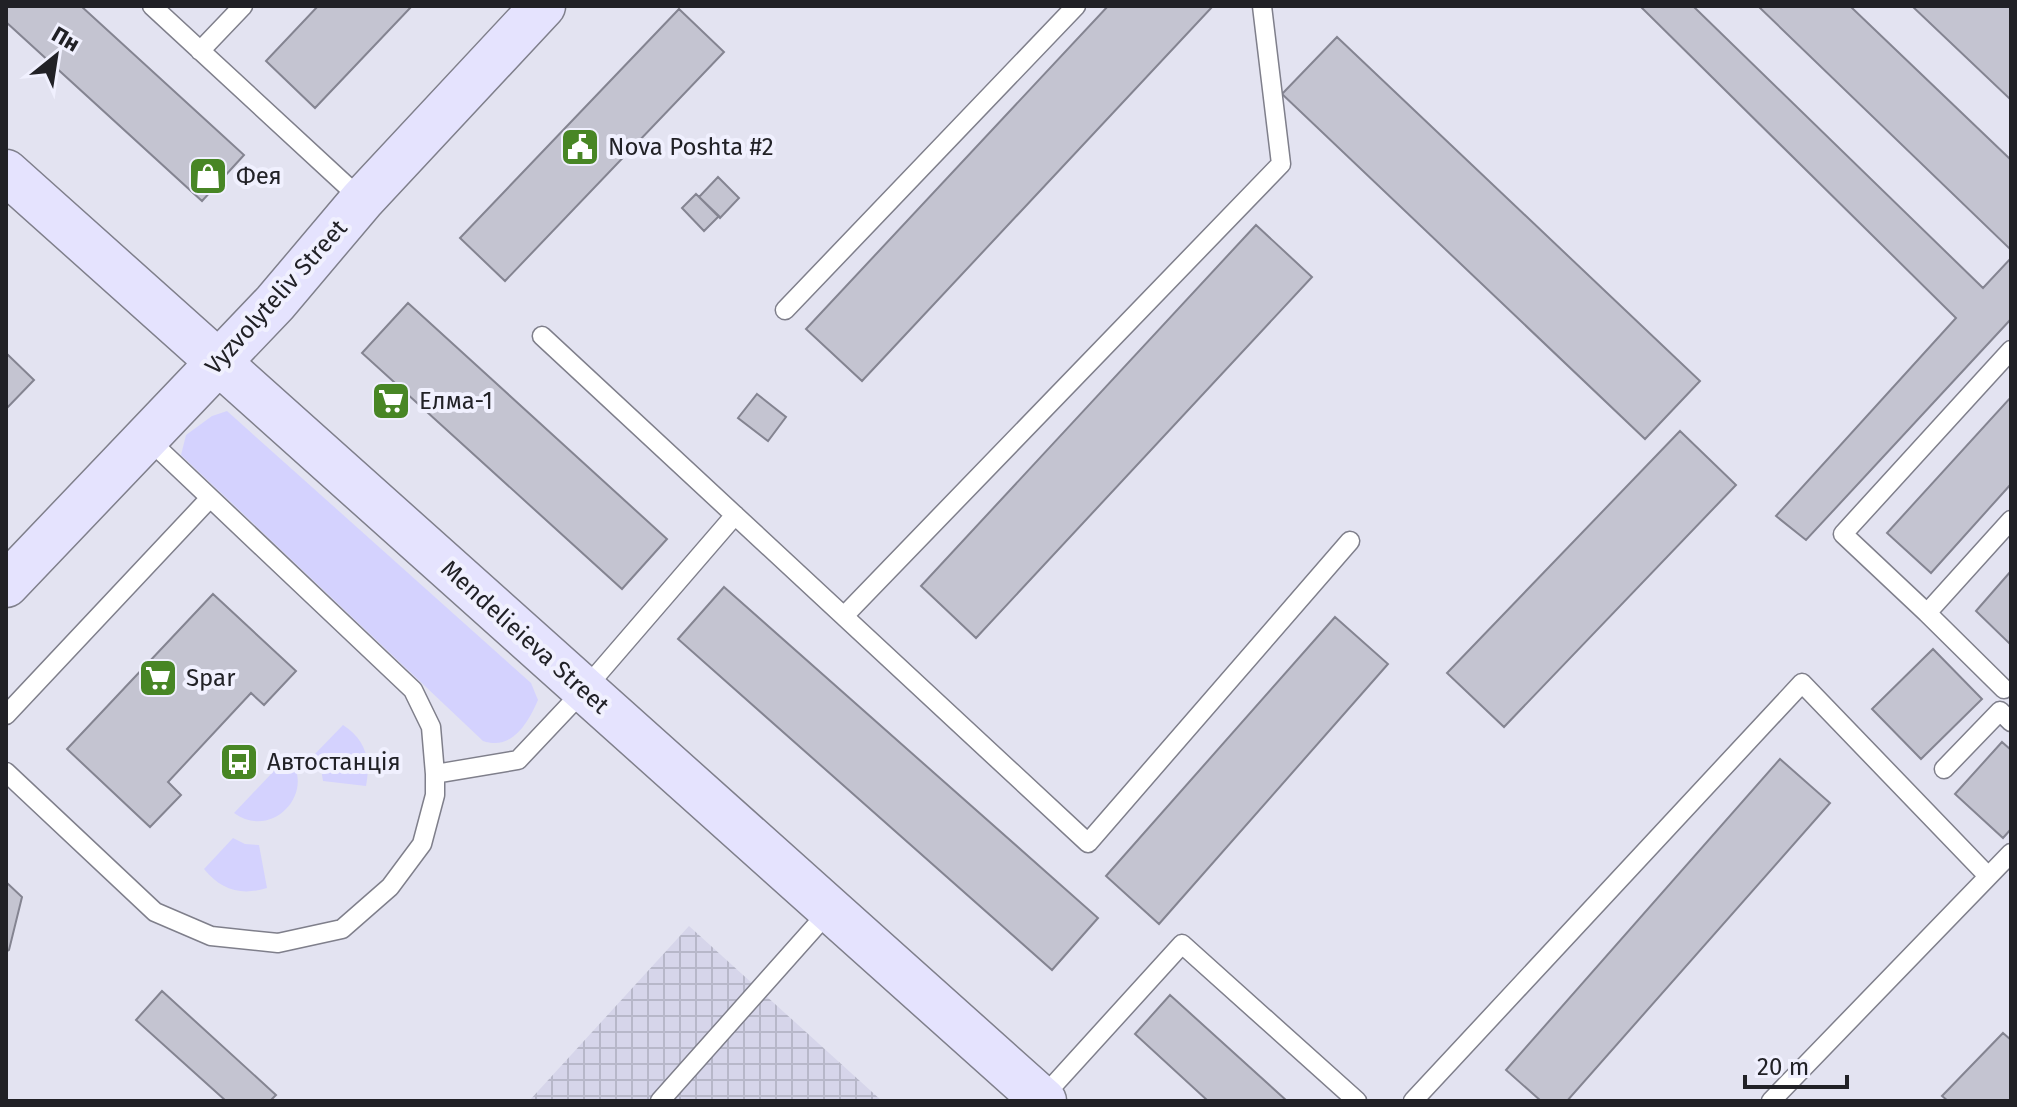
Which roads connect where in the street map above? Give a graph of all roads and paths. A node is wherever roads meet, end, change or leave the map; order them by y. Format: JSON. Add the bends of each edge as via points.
{"nodes":[{"id":1,"x":152,"y":6,"type":"edge"},
{"id":2,"x":243,"y":6,"type":"edge"},
{"id":3,"x":543,"y":6,"type":"edge"},
{"id":4,"x":1076,"y":6,"type":"edge"},
{"id":5,"x":1262,"y":6,"type":"edge"},
{"id":6,"x":200,"y":51,"type":"junction"},
{"id":7,"x":6,"y":172,"type":"edge"},
{"id":8,"x":362,"y":200,"type":"junction"},
{"id":9,"x":785,"y":310,"type":"dead end"},
{"id":10,"x":542,"y":336,"type":"dead end"},
{"id":11,"x":2011,"y":350,"type":"edge"},
{"id":12,"x":218,"y":362,"type":"junction"},
{"id":13,"x":146,"y":437,"type":"junction"},
{"id":14,"x":210,"y":498,"type":"junction"},
{"id":15,"x":735,"y":515,"type":"junction"},
{"id":16,"x":2011,"y":520,"type":"edge"},
{"id":17,"x":1350,"y":541,"type":"dead end"},
{"id":18,"x":6,"y":585,"type":"edge"},
{"id":19,"x":1927,"y":613,"type":"junction"},
{"id":20,"x":844,"y":616,"type":"junction"},
{"id":21,"x":2007,"y":686,"type":"edge"},
{"id":22,"x":584,"y":690,"type":"junction"},
{"id":23,"x":6,"y":715,"type":"edge"},
{"id":24,"x":2005,"y":717,"type":"edge"},
{"id":25,"x":1944,"y":769,"type":"dead end"},
{"id":26,"x":6,"y":772,"type":"edge"},
{"id":27,"x":435,"y":774,"type":"junction"},
{"id":28,"x":2011,"y":853,"type":"edge"},
{"id":29,"x":1988,"y":876,"type":"junction"},
{"id":30,"x":830,"y":910,"type":"junction"},
{"id":31,"x":1042,"y":1100,"type":"edge"},
{"id":32,"x":660,"y":1101,"type":"edge"},
{"id":33,"x":1357,"y":1101,"type":"edge"},
{"id":34,"x":1413,"y":1101,"type":"edge"},
{"id":35,"x":1771,"y":1101,"type":"edge"}],
"edges":[{"from":1,"to":6,"type":"lane"},
{"from":2,"to":6,"type":"lane"},
{"from":3,"to":8,"type":"street","name":"Vyzvolyteliv Street"},
{"from":4,"to":9,"type":"lane"},
{"from":5,"to":20,"type":"lane","via":[[1281,164]]},
{"from":6,"to":8,"type":"lane"},
{"from":7,"to":12,"type":"street","name":"Mendelieieva Street"},
{"from":8,"to":12,"type":"street","name":"Vyzvolyteliv Street"},
{"from":10,"to":15,"type":"lane"},
{"from":11,"to":19,"type":"lane","via":[[1843,534]]},
{"from":12,"to":13,"type":"street","name":"Vyzvolyteliv Street"},
{"from":12,"to":22,"type":"street","name":"Mendelieieva Street"},
{"from":13,"to":14,"type":"lane"},
{"from":13,"to":18,"type":"street","name":"Vyzvolyteliv Street"},
{"from":14,"to":23,"type":"lane"},
{"from":14,"to":27,"type":"lane","via":[[413,690],[431,727]]},
{"from":15,"to":20,"type":"lane"},
{"from":15,"to":22,"type":"lane"},
{"from":16,"to":19,"type":"lane"},
{"from":17,"to":20,"type":"lane","via":[[1088,843]]},
{"from":19,"to":21,"type":"lane"},
{"from":21,"to":24,"type":"lane"},
{"from":22,"to":27,"type":"lane","via":[[518,760]]},
{"from":22,"to":30,"type":"street","name":"Mendelieieva Street"},
{"from":24,"to":25,"type":"lane"},
{"from":26,"to":27,"type":"lane","via":[[155,912],[211,936],[278,943],[342,929],[390,887],[422,844]]},
{"from":28,"to":29,"type":"lane"},
{"from":29,"to":34,"type":"lane","via":[[1802,683]]},
{"from":29,"to":35,"type":"lane"},
{"from":30,"to":31,"type":"street","name":"Mendelieieva Street"},
{"from":30,"to":32,"type":"lane"},
{"from":31,"to":33,"type":"lane","via":[[1182,944]]}]}
